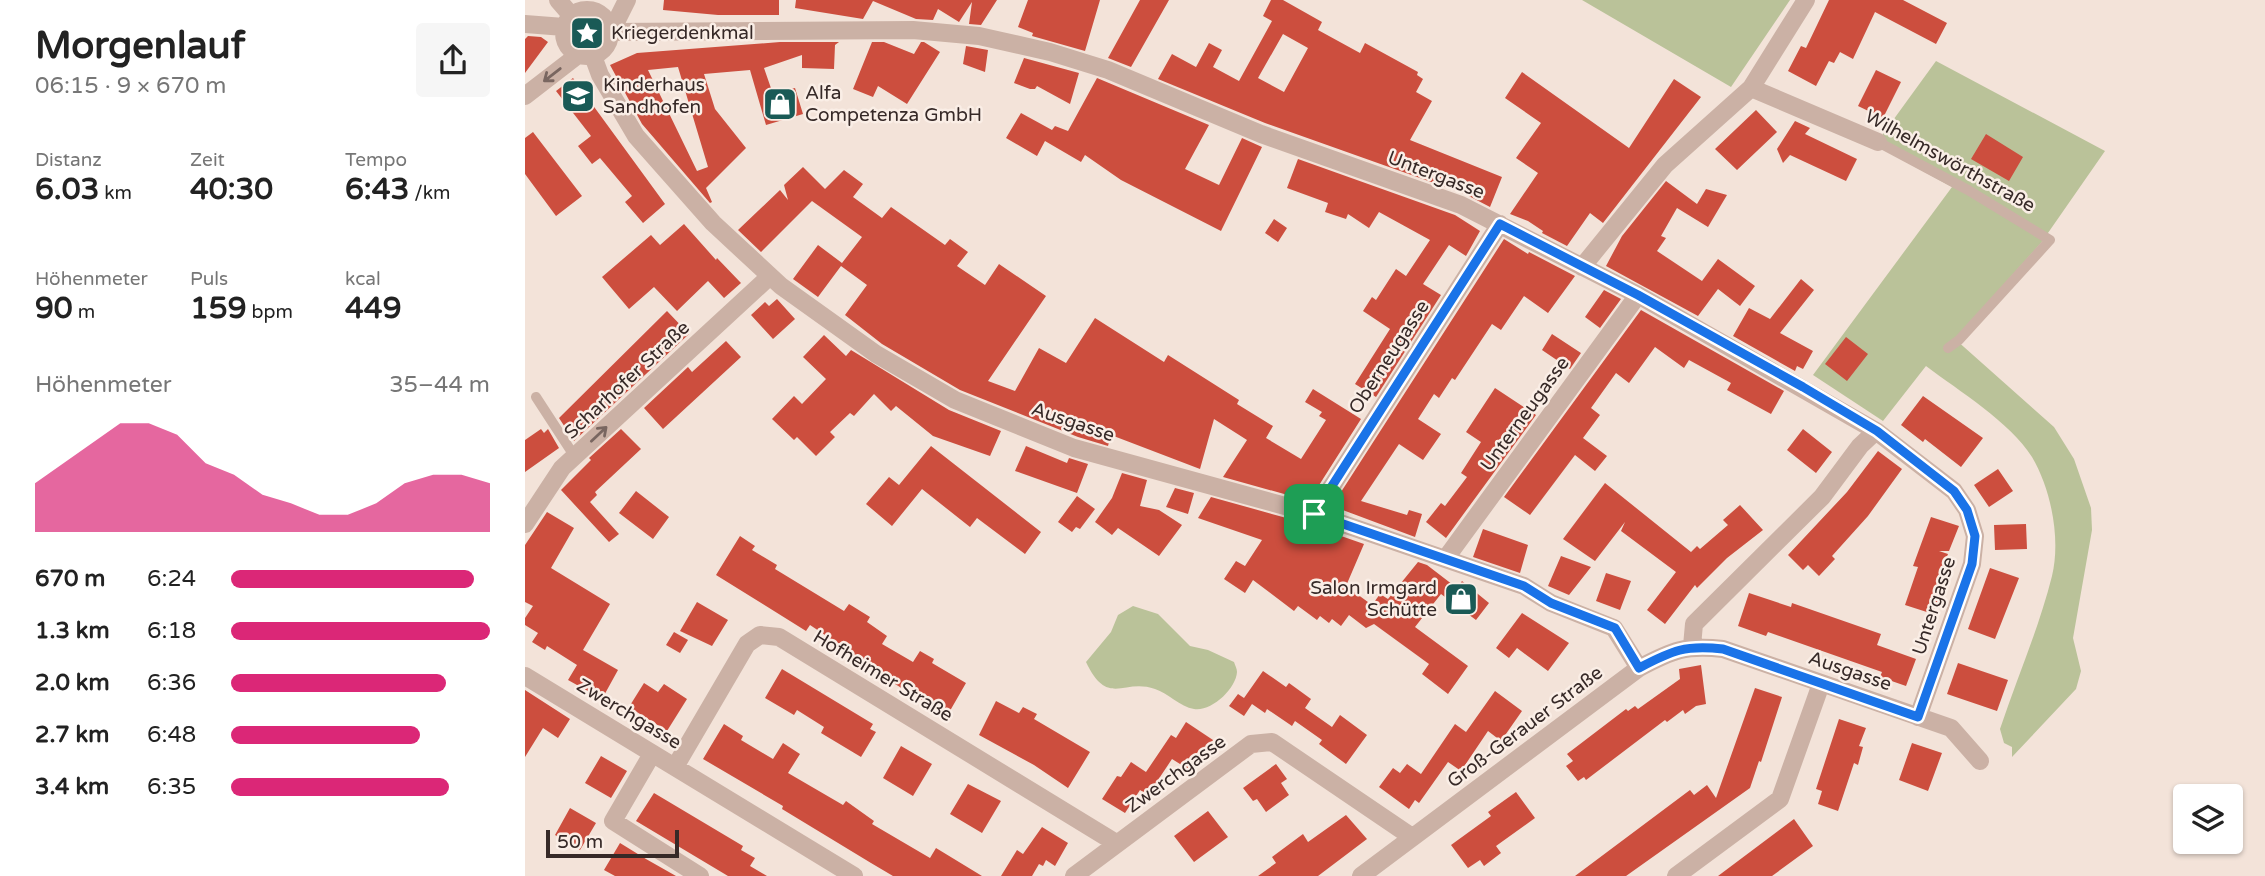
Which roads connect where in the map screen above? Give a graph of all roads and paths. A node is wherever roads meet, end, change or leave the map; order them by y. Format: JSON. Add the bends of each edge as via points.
{"nodes":[{"id":1,"x":558,"y":0,"type":"edge"},
{"id":2,"x":627,"y":0,"type":"edge"},
{"id":3,"x":1806,"y":0,"type":"edge"},
{"id":4,"x":568,"y":21,"type":"junction"},
{"id":5,"x":525,"y":24,"type":"edge"},
{"id":6,"x":611,"y":33,"type":"junction"},
{"id":7,"x":586,"y":55,"type":"junction"},
{"id":8,"x":1751,"y":88,"type":"junction"},
{"id":9,"x":525,"y":96,"type":"edge"},
{"id":10,"x":1878,"y":142,"type":"joint"},
{"id":11,"x":1500,"y":224,"type":"junction"},
{"id":12,"x":1582,"y":267,"type":"junction"},
{"id":13,"x":769,"y":277,"type":"junction"},
{"id":14,"x":1638,"y":295,"type":"junction"},
{"id":15,"x":1948,"y":348,"type":"dead end"},
{"id":16,"x":536,"y":397,"type":"dead end"},
{"id":17,"x":1877,"y":431,"type":"junction"},
{"id":18,"x":575,"y":457,"type":"junction"},
{"id":19,"x":1314,"y":514,"type":"junction"},
{"id":20,"x":525,"y":524,"type":"edge"},
{"id":21,"x":1446,"y":558,"type":"junction"},
{"id":22,"x":1692,"y":646,"type":"junction"},
{"id":23,"x":1639,"y":668,"type":"junction"},
{"id":24,"x":525,"y":676,"type":"edge"},
{"id":25,"x":1821,"y":684,"type":"junction"},
{"id":26,"x":1918,"y":717,"type":"junction"},
{"id":27,"x":652,"y":754,"type":"junction"},
{"id":28,"x":1980,"y":761,"type":"dead end"},
{"id":29,"x":675,"y":767,"type":"junction"},
{"id":30,"x":1412,"y":837,"type":"junction"},
{"id":31,"x":1116,"y":844,"type":"junction"},
{"id":32,"x":700,"y":876,"type":"edge"},
{"id":33,"x":854,"y":876,"type":"edge"},
{"id":34,"x":1074,"y":876,"type":"edge"},
{"id":35,"x":1361,"y":876,"type":"edge"},
{"id":36,"x":1676,"y":876,"type":"edge"}],
"edges":[{"from":1,"to":4,"type":"street"},
{"from":2,"to":6,"type":"street"},
{"from":3,"to":8,"type":"street"},
{"from":4,"to":5,"type":"street"},
{"from":4,"to":6,"type":"street","via":[[583,9],[597,11],[607,19]]},
{"from":4,"to":7,"type":"street","via":[[565,40]]},
{"from":6,"to":7,"type":"street","via":[[606,47]]},
{"from":6,"to":11,"type":"street","name":"Untergasse","via":[[913,30],[979,36],[1108,70],[1261,134],[1461,205]]},
{"from":7,"to":9,"type":"street","one_way":true},
{"from":7,"to":13,"type":"street","name":"Ausgasse","via":[[636,136],[713,223]]},
{"from":8,"to":10,"type":"street","name":"Wilhelmswörthstraße"},
{"from":8,"to":12,"type":"street","via":[[1665,165]]},
{"from":10,"to":15,"type":"lane","name":"Wilhelmswörthstraße","via":[[2050,240]]},
{"from":11,"to":12,"type":"street","name":"Untergasse"},
{"from":11,"to":19,"type":"street","name":"Oberneugasse"},
{"from":12,"to":14,"type":"street","name":"Untergasse"},
{"from":18,"to":13,"type":"street","name":"Scharhofer Straße","one_way":true},
{"from":13,"to":19,"type":"street","name":"Ausgasse","via":[[876,354],[955,400],[1074,448]]},
{"from":14,"to":17,"type":"street","name":"Untergasse"},
{"from":14,"to":21,"type":"street","name":"Unterneugasse"},
{"from":16,"to":18,"type":"lane"},
{"from":17,"to":22,"type":"street","via":[[1822,496],[1694,624]]},
{"from":17,"to":26,"type":"street","name":"Untergasse","via":[[1954,491],[1967,510],[1975,536],[1972,564]]},
{"from":18,"to":20,"type":"street","name":"Scharhofer Straße","via":[[546,488]]},
{"from":19,"to":21,"type":"street","name":"Ausgasse"},
{"from":21,"to":23,"type":"street","name":"Ausgasse","via":[[1524,586],[1551,603],[1615,628]]},
{"from":22,"to":23,"type":"street","name":"Groß-Gerauer Straße"},
{"from":22,"to":25,"type":"street","name":"Ausgasse","via":[[1723,649]]},
{"from":23,"to":30,"type":"street","name":"Groß-Gerauer Straße"},
{"from":24,"to":27,"type":"street","name":"Zwerchgasse"},
{"from":25,"to":26,"type":"street","name":"Ausgasse"},
{"from":25,"to":36,"type":"street","via":[[1780,799]]},
{"from":26,"to":28,"type":"street","name":"Ausgasse","via":[[1951,729]]},
{"from":27,"to":29,"type":"street","name":"Zwerchgasse"},
{"from":27,"to":32,"type":"street","via":[[613,821]]},
{"from":29,"to":31,"type":"street","name":"Hofheimer Straße","via":[[747,644],[760,635],[779,637]]},
{"from":29,"to":33,"type":"street","name":"Zwerchgasse"},
{"from":30,"to":31,"type":"street","name":"Zwerchgasse","via":[[1272,742],[1251,744]]},
{"from":30,"to":35,"type":"street","name":"Groß-Gerauer Straße"},
{"from":31,"to":34,"type":"street","name":"Zwerchgasse"}]}
